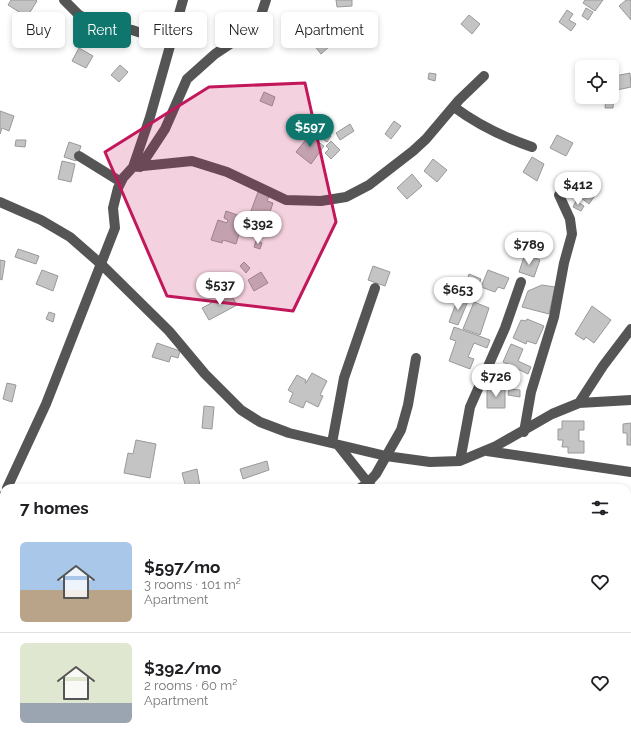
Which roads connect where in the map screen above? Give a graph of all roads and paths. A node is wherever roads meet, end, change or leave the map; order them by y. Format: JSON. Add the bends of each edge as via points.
{"nodes":[{"id":1,"x":64,"y":0,"type":"edge"},
{"id":2,"x":183,"y":0,"type":"edge"},
{"id":3,"x":266,"y":0,"type":"edge"},
{"id":4,"x":180,"y":12,"type":"edge"},
{"id":5,"x":139,"y":32,"type":"edge"},
{"id":6,"x":171,"y":48,"type":"edge"},
{"id":7,"x":484,"y":76,"type":"dead end"},
{"id":8,"x":454,"y":107,"type":"junction"},
{"id":9,"x":532,"y":147,"type":"dead end"},
{"id":10,"x":79,"y":156,"type":"dead end"},
{"id":11,"x":137,"y":167,"type":"junction"},
{"id":12,"x":121,"y":182,"type":"junction"},
{"id":13,"x":559,"y":195,"type":"dead end"},
{"id":14,"x":0,"y":202,"type":"edge"},
{"id":15,"x":102,"y":265,"type":"junction"},
{"id":16,"x":521,"y":282,"type":"dead end"},
{"id":17,"x":375,"y":288,"type":"dead end"},
{"id":18,"x":631,"y":329,"type":"edge"},
{"id":19,"x":416,"y":358,"type":"dead end"},
{"id":20,"x":631,"y":400,"type":"edge"},
{"id":21,"x":579,"y":403,"type":"junction"},
{"id":22,"x":524,"y":432,"type":"junction"},
{"id":23,"x":335,"y":444,"type":"junction"},
{"id":24,"x":487,"y":451,"type":"junction"},
{"id":25,"x":386,"y":456,"type":"junction"},
{"id":26,"x":460,"y":461,"type":"junction"},
{"id":27,"x":631,"y":472,"type":"edge"},
{"id":28,"x":9,"y":484,"type":"edge"},
{"id":29,"x":365,"y":484,"type":"edge"},
{"id":30,"x":369,"y":484,"type":"edge"}],
"edges":[{"from":1,"to":5,"type":"street","via":[[84,18],[100,26]]},
{"from":2,"to":4,"type":"street"},
{"from":3,"to":11,"type":"street","via":[[259,21],[248,32],[214,54],[187,78],[165,129]]},
{"from":6,"to":11,"type":"street"},
{"from":7,"to":8,"type":"street"},
{"from":8,"to":9,"type":"street","via":[[503,137]]},
{"from":8,"to":11,"type":"street","via":[[413,151],[369,185],[346,197],[321,201],[286,200],[227,172],[192,161]]},
{"from":10,"to":12,"type":"street"},
{"from":11,"to":12,"type":"street"},
{"from":12,"to":15,"type":"street","via":[[113,208],[116,228]]},
{"from":13,"to":22,"type":"street","via":[[570,219],[572,234],[554,317],[531,392]]},
{"from":14,"to":15,"type":"street","via":[[65,234]]},
{"from":15,"to":23,"type":"street","via":[[169,331],[205,374],[241,410],[260,422],[289,433]]},
{"from":15,"to":28,"type":"street","via":[[46,404]]},
{"from":16,"to":26,"type":"street","via":[[506,328],[470,407]]},
{"from":17,"to":23,"type":"street","via":[[344,378]]},
{"from":18,"to":21,"type":"street"},
{"from":19,"to":25,"type":"street","via":[[401,430]]},
{"from":20,"to":21,"type":"street"},
{"from":21,"to":22,"type":"street","via":[[552,414]]},
{"from":22,"to":24,"type":"street"},
{"from":23,"to":25,"type":"street"},
{"from":23,"to":29,"type":"street"},
{"from":24,"to":26,"type":"street"},
{"from":24,"to":27,"type":"street"},
{"from":25,"to":26,"type":"street","via":[[430,462]]},
{"from":25,"to":30,"type":"street"}]}
